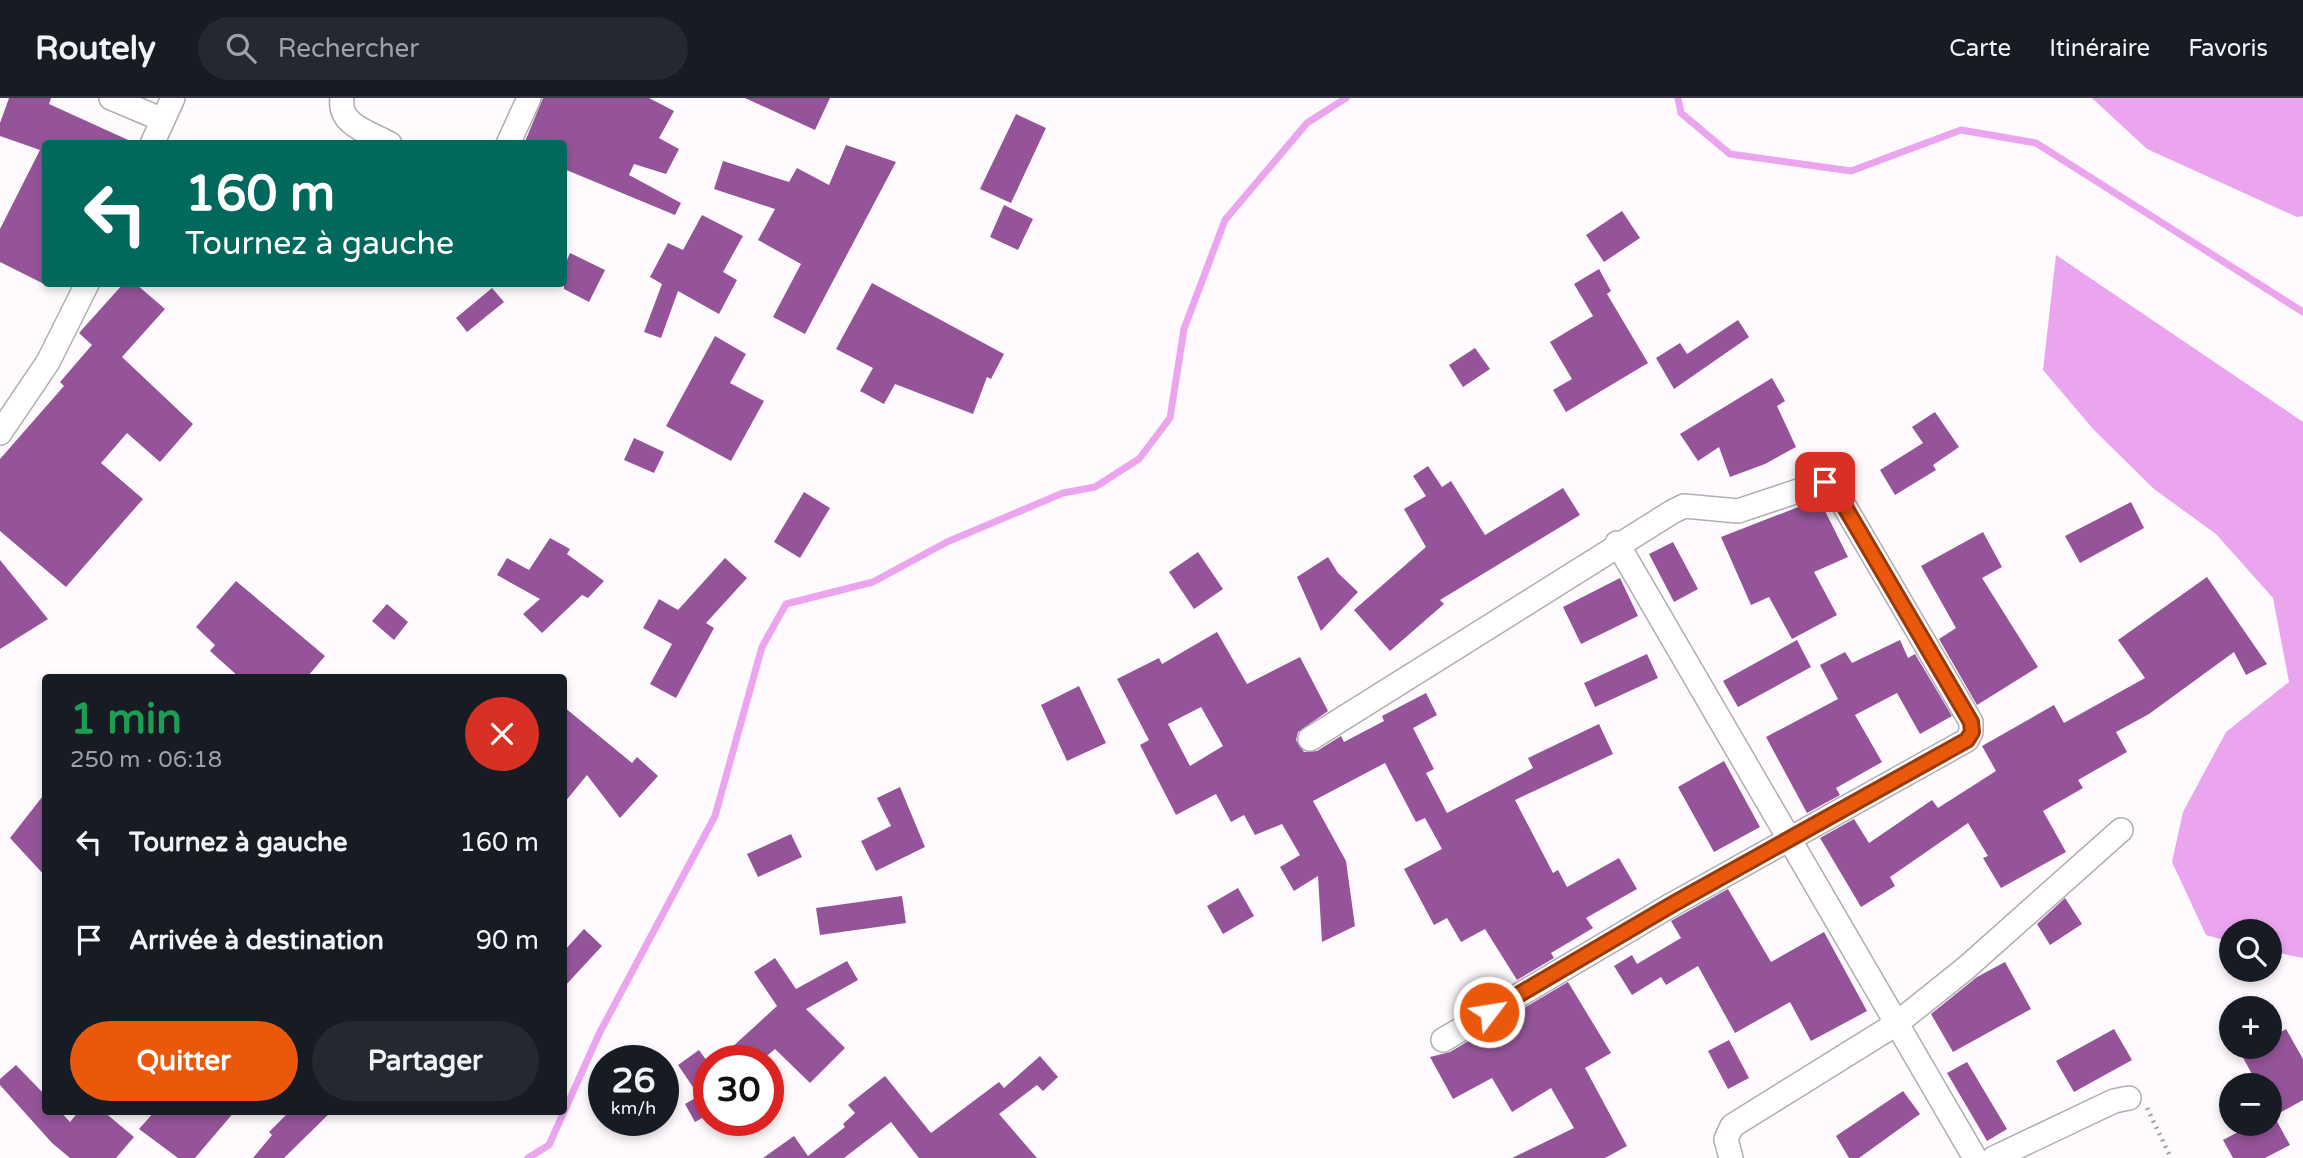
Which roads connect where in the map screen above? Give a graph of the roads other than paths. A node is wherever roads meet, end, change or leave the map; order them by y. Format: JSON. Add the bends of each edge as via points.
{"nodes":[{"id":1,"x":111,"y":98,"type":"edge"},
{"id":2,"x":173,"y":98,"type":"edge"},
{"id":3,"x":342,"y":98,"type":"edge"},
{"id":4,"x":529,"y":98,"type":"edge"},
{"id":5,"x":163,"y":120,"type":"junction"},
{"id":6,"x":154,"y":140,"type":"edge"},
{"id":7,"x":383,"y":140,"type":"edge"},
{"id":8,"x":510,"y":140,"type":"edge"},
{"id":9,"x":86,"y":287,"type":"edge"},
{"id":10,"x":0,"y":433,"type":"edge"},
{"id":11,"x":1617,"y":543,"type":"junction"},
{"id":12,"x":1310,"y":738,"type":"dead end"},
{"id":13,"x":2121,"y":830,"type":"dead end"},
{"id":14,"x":1788,"y":841,"type":"junction"},
{"id":15,"x":1896,"y":1024,"type":"junction"},
{"id":16,"x":1443,"y":1040,"type":"dead end"},
{"id":17,"x":2129,"y":1098,"type":"road end"},
{"id":18,"x":1731,"y":1158,"type":"edge"},
{"id":19,"x":1975,"y":1158,"type":"edge"},
{"id":20,"x":1994,"y":1158,"type":"edge"}],
"edges":[{"from":1,"to":5,"type":"street"},
{"from":2,"to":5,"type":"street"},
{"from":3,"to":7,"type":"street","via":[[340,111],[346,120]]},
{"from":4,"to":8,"type":"street"},
{"from":5,"to":6,"type":"street"},
{"from":9,"to":10,"type":"street","via":[[48,362]]},
{"from":11,"to":12,"type":"street"},
{"from":11,"to":14,"type":"street"},
{"from":11,"to":14,"type":"street","via":[[1684,506],[1738,511],[1816,484],[1832,485],[1971,722],[1967,740]]},
{"from":13,"to":15,"type":"street"},
{"from":14,"to":15,"type":"street"},
{"from":14,"to":16,"type":"street"},
{"from":15,"to":18,"type":"street","via":[[1732,1126],[1726,1139]]},
{"from":15,"to":19,"type":"street"},
{"from":17,"to":20,"type":"street"}]}
